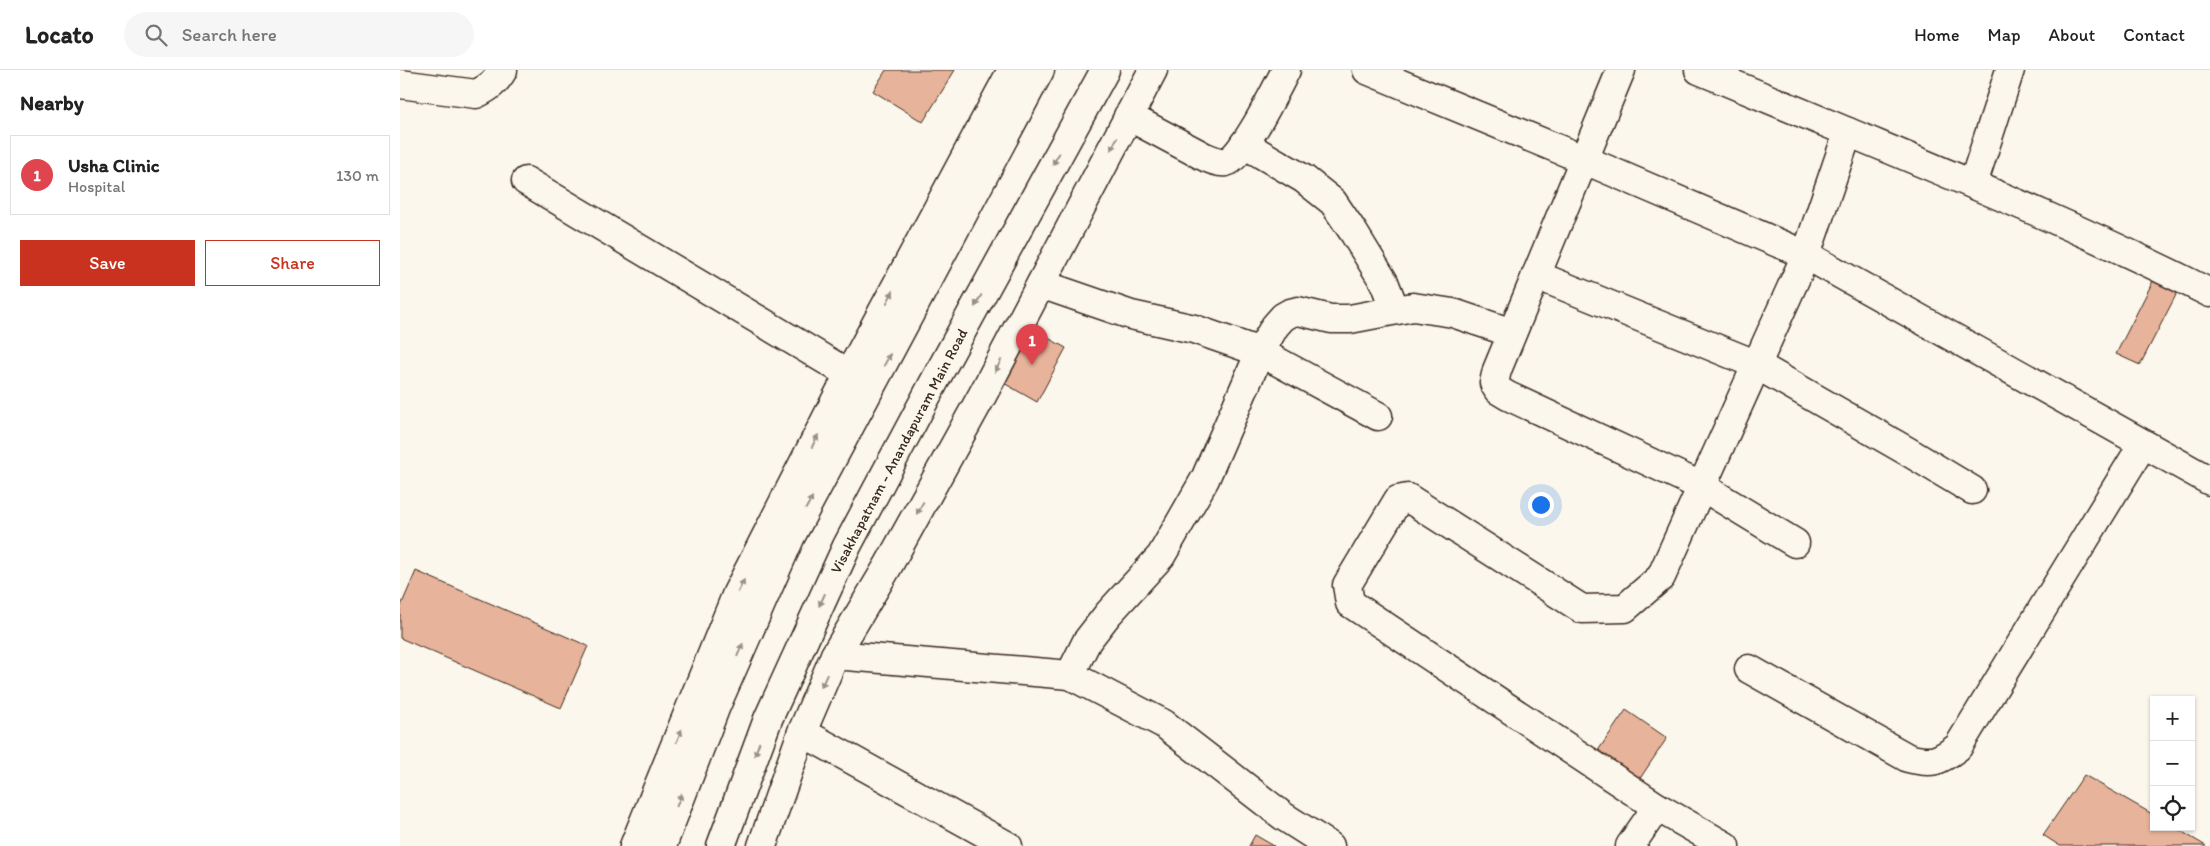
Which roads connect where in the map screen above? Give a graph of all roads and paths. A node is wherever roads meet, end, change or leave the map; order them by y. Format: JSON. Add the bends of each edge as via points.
{"nodes":[{"id":1,"x":503,"y":70,"type":"edge"},
{"id":2,"x":1012,"y":70,"type":"edge"},
{"id":3,"x":1040,"y":70,"type":"edge"},
{"id":4,"x":1105,"y":70,"type":"edge"},
{"id":5,"x":1153,"y":70,"type":"edge"},
{"id":6,"x":1286,"y":70,"type":"edge"},
{"id":7,"x":1367,"y":70,"type":"edge"},
{"id":8,"x":1621,"y":70,"type":"edge"},
{"id":9,"x":1699,"y":70,"type":"edge"},
{"id":10,"x":2010,"y":70,"type":"edge"},
{"id":11,"x":400,"y":84,"type":"edge"},
{"id":12,"x":1128,"y":116,"type":"junction"},
{"id":13,"x":1848,"y":132,"type":"junction"},
{"id":14,"x":1244,"y":144,"type":"junction"},
{"id":15,"x":1586,"y":160,"type":"junction"},
{"id":16,"x":526,"y":181,"type":"dead end"},
{"id":17,"x":1973,"y":184,"type":"junction"},
{"id":18,"x":1806,"y":255,"type":"junction"},
{"id":19,"x":1536,"y":275,"type":"junction"},
{"id":20,"x":1041,"y":284,"type":"junction"},
{"id":21,"x":2210,"y":293,"type":"edge"},
{"id":22,"x":1395,"y":310,"type":"junction"},
{"id":23,"x":1504,"y":331,"type":"junction"},
{"id":24,"x":1260,"y":352,"type":"junction"},
{"id":25,"x":1755,"y":364,"type":"junction"},
{"id":26,"x":849,"y":374,"type":"junction"},
{"id":27,"x":1378,"y":416,"type":"dead end"},
{"id":28,"x":2143,"y":444,"type":"junction"},
{"id":29,"x":2210,"y":481,"type":"edge"},
{"id":30,"x":1701,"y":486,"type":"junction"},
{"id":31,"x":1972,"y":490,"type":"dead end"},
{"id":32,"x":1796,"y":542,"type":"dead end"},
{"id":33,"x":836,"y":655,"type":"junction"},
{"id":34,"x":1749,"y":669,"type":"dead end"},
{"id":35,"x":1070,"y":675,"type":"junction"},
{"id":36,"x":802,"y":732,"type":"junction"},
{"id":37,"x":1656,"y":807,"type":"junction"},
{"id":38,"x":634,"y":846,"type":"edge"},
{"id":39,"x":662,"y":846,"type":"edge"},
{"id":40,"x":721,"y":846,"type":"edge"},
{"id":41,"x":762,"y":846,"type":"edge"},
{"id":42,"x":1008,"y":846,"type":"edge"},
{"id":43,"x":1330,"y":846,"type":"edge"},
{"id":44,"x":1630,"y":846,"type":"edge"},
{"id":45,"x":1725,"y":846,"type":"edge"}],
"edges":[{"from":1,"to":11,"type":"street","via":[[488,89],[476,94]]},
{"from":26,"to":2,"type":"street","one_way":true},
{"from":39,"to":3,"type":"street","one_way":true,"via":[[716,706],[790,538]]},
{"from":4,"to":40,"type":"street","name":"Visakhapatnam - Anandapuram Main Road","one_way":true,"via":[[847,546],[768,718]]},
{"from":5,"to":12,"type":"street"},
{"from":6,"to":14,"type":"street"},
{"from":7,"to":15,"type":"street"},
{"from":8,"to":15,"type":"street"},
{"from":9,"to":13,"type":"street"},
{"from":10,"to":17,"type":"street"},
{"from":12,"to":14,"type":"street","via":[[1215,161],[1226,162],[1235,157]]},
{"from":12,"to":20,"type":"street","one_way":true},
{"from":13,"to":17,"type":"street"},
{"from":13,"to":18,"type":"street"},
{"from":14,"to":22,"type":"street","via":[[1304,179],[1333,202],[1384,282]]},
{"from":15,"to":18,"type":"street"},
{"from":15,"to":19,"type":"street"},
{"from":16,"to":26,"type":"street"},
{"from":17,"to":21,"type":"street"},
{"from":18,"to":25,"type":"street"},
{"from":18,"to":28,"type":"street"},
{"from":19,"to":23,"type":"street"},
{"from":19,"to":25,"type":"street"},
{"from":20,"to":24,"type":"street","via":[[1131,315],[1194,329]]},
{"from":20,"to":33,"type":"street","one_way":true,"via":[[974,411]]},
{"from":22,"to":23,"type":"street","via":[[1413,306],[1453,312]]},
{"from":22,"to":24,"type":"street","via":[[1350,319],[1298,311],[1290,313],[1275,326]]},
{"from":23,"to":30,"type":"street","via":[[1494,383],[1498,390]]},
{"from":24,"to":27,"type":"street"},
{"from":24,"to":35,"type":"street","via":[[1205,478],[1162,556],[1108,614],[1088,641]]},
{"from":25,"to":30,"type":"street"},
{"from":25,"to":31,"type":"street"},
{"from":38,"to":26,"type":"street","one_way":true,"via":[[737,593]]},
{"from":28,"to":29,"type":"street"},
{"from":28,"to":34,"type":"street","via":[[1958,747],[1941,760],[1924,762],[1908,758]]},
{"from":30,"to":32,"type":"street"},
{"from":30,"to":37,"type":"street","via":[[1661,577],[1625,608],[1582,609],[1408,498],[1398,500],[1347,585],[1350,603]]},
{"from":33,"to":35,"type":"street"},
{"from":33,"to":36,"type":"street","one_way":true},
{"from":35,"to":43,"type":"street","via":[[1164,724],[1283,816]]},
{"from":36,"to":41,"type":"street"},
{"from":36,"to":42,"type":"street"},
{"from":37,"to":44,"type":"street"},
{"from":37,"to":45,"type":"street"}]}
